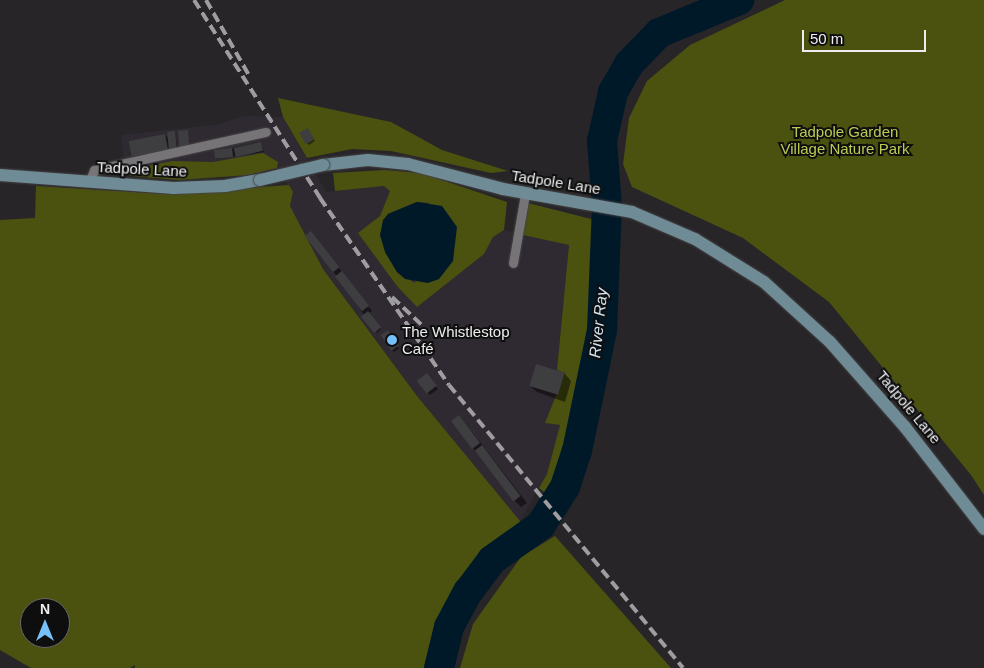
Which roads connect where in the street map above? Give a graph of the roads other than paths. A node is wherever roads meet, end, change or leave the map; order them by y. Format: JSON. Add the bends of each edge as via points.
{"nodes":[{"id":1,"x":266,"y":132,"type":"dead end"},
{"id":2,"x":0,"y":175,"type":"edge"},
{"id":3,"x":89,"y":182,"type":"junction"},
{"id":4,"x":525,"y":194,"type":"junction"},
{"id":5,"x":513,"y":263,"type":"dead end"},
{"id":6,"x":984,"y":529,"type":"edge"}],
"edges":[{"from":1,"to":3,"type":"lane","via":[[94,170]]},
{"from":2,"to":3,"type":"street","name":"Tadpole Lane"},
{"from":3,"to":4,"type":"street","name":"Tadpole Lane","bridge":true,"via":[[191,188],[260,180],[323,165],[368,160],[408,164]]},
{"from":4,"to":5,"type":"lane"},
{"from":4,"to":6,"type":"street","name":"Tadpole Lane","via":[[643,215],[718,251],[787,301],[830,342],[892,413]]}]}
